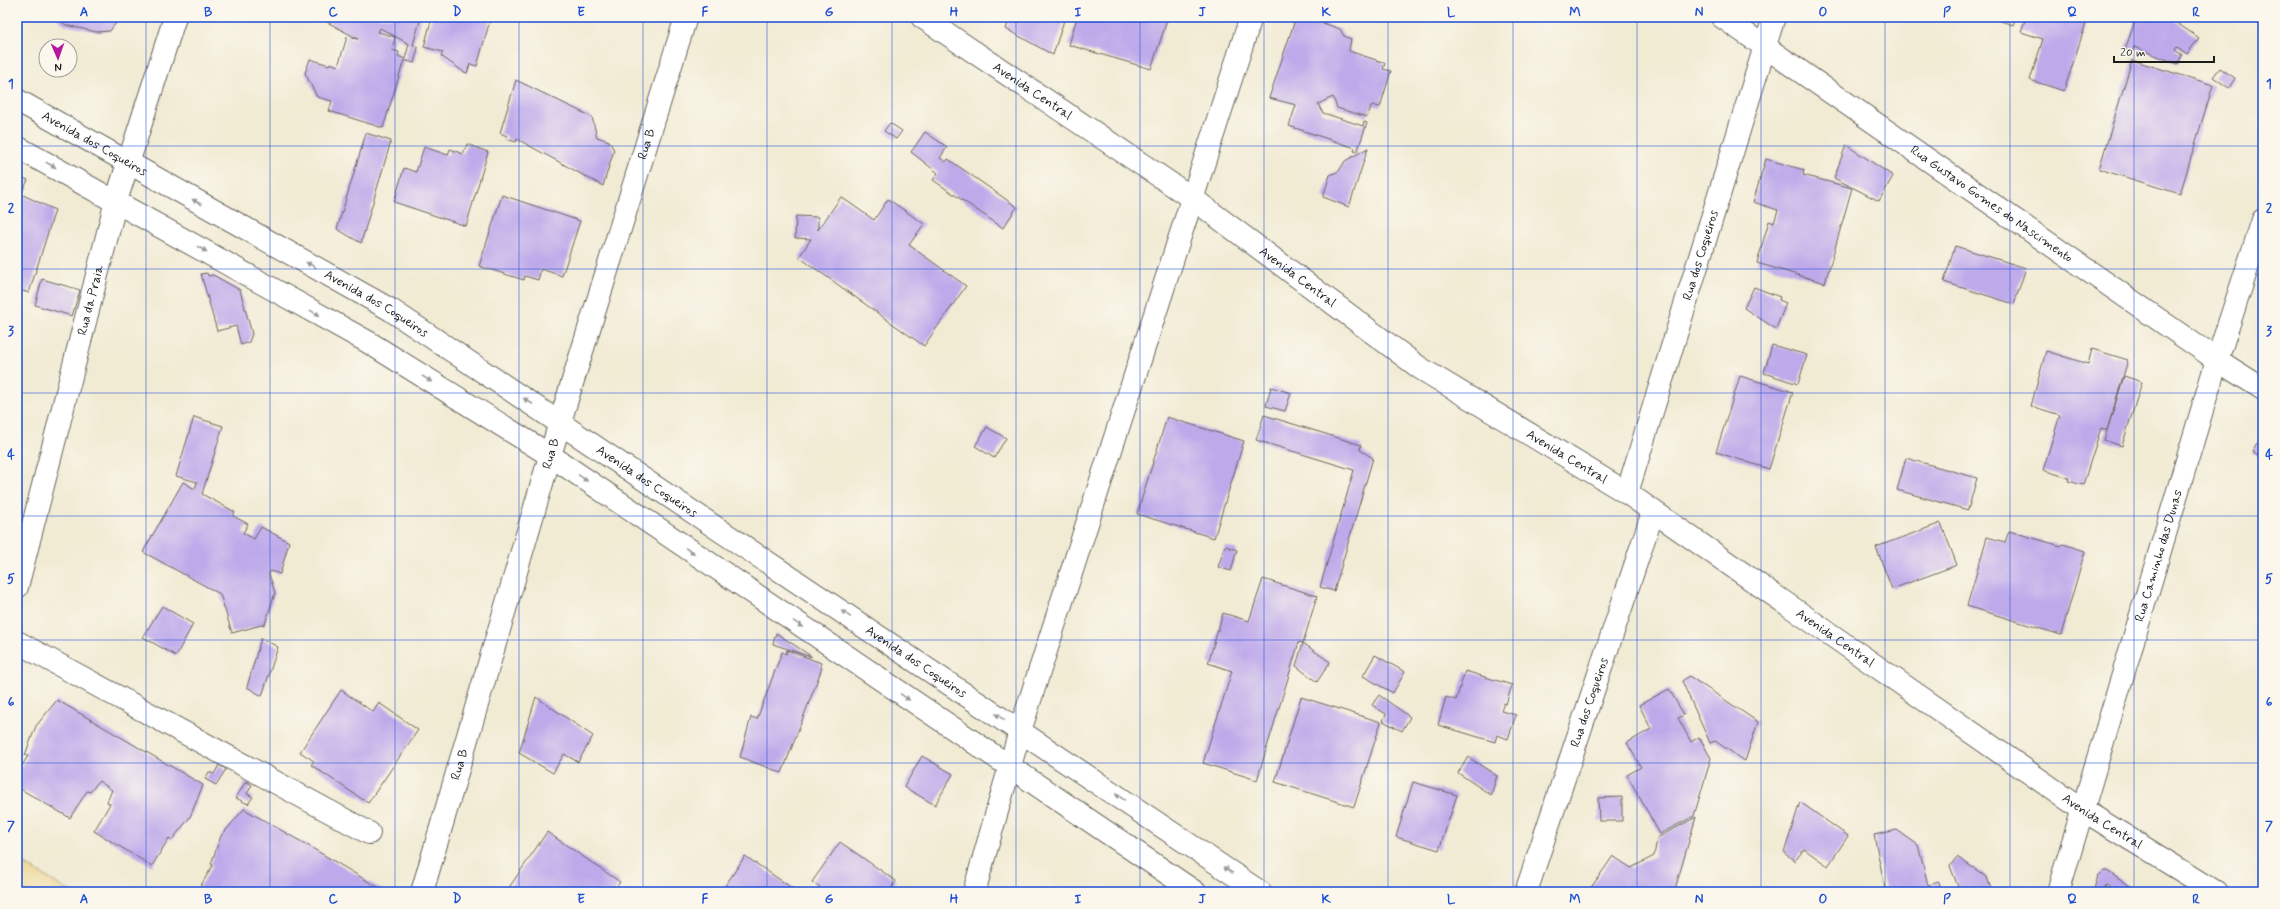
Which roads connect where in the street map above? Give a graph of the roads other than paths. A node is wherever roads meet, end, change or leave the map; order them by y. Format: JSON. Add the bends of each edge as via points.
{"nodes":[{"id":1,"x":175,"y":17,"type":"edge"},
{"id":2,"x":686,"y":17,"type":"edge"},
{"id":3,"x":922,"y":17,"type":"edge"},
{"id":4,"x":1251,"y":17,"type":"edge"},
{"id":5,"x":1722,"y":17,"type":"edge"},
{"id":6,"x":1774,"y":17,"type":"edge"},
{"id":7,"x":1765,"y":46,"type":"junction"},
{"id":8,"x":17,"y":100,"type":"edge"},
{"id":9,"x":17,"y":147,"type":"edge"},
{"id":10,"x":127,"y":163,"type":"junction"},
{"id":11,"x":1192,"y":198,"type":"junction"},
{"id":12,"x":116,"y":201,"type":"junction"},
{"id":13,"x":2263,"y":220,"type":"edge"},
{"id":14,"x":2217,"y":360,"type":"junction"},
{"id":15,"x":2263,"y":389,"type":"edge"},
{"id":16,"x":560,"y":422,"type":"junction"},
{"id":17,"x":550,"y":456,"type":"junction"},
{"id":18,"x":1627,"y":493,"type":"junction"},
{"id":19,"x":1653,"y":512,"type":"junction"},
{"id":20,"x":17,"y":586,"type":"edge"},
{"id":21,"x":17,"y":642,"type":"edge"},
{"id":22,"x":1020,"y":731,"type":"junction"},
{"id":23,"x":1009,"y":768,"type":"junction"},
{"id":24,"x":2083,"y":810,"type":"junction"},
{"id":25,"x":369,"y":833,"type":"dead end"},
{"id":26,"x":422,"y":892,"type":"edge"},
{"id":27,"x":974,"y":892,"type":"edge"},
{"id":28,"x":1194,"y":892,"type":"edge"},
{"id":29,"x":1260,"y":892,"type":"edge"},
{"id":30,"x":1526,"y":892,"type":"edge"},
{"id":31,"x":2058,"y":892,"type":"edge"},
{"id":32,"x":2216,"y":892,"type":"edge"}],
"edges":[{"from":1,"to":10,"type":"street","name":"Rua da Praia"},
{"from":2,"to":16,"type":"street","name":"Rua B"},
{"from":3,"to":11,"type":"street","name":"Avenida Central"},
{"from":4,"to":11,"type":"street"},
{"from":5,"to":7,"type":"street","name":"Rua Gustavo Gomes do Nascimento"},
{"from":6,"to":7,"type":"street","name":"Rua dos Coqueiros"},
{"from":7,"to":14,"type":"street","name":"Rua Gustavo Gomes do Nascimento"},
{"from":7,"to":18,"type":"street","name":"Rua dos Coqueiros"},
{"from":8,"to":10,"type":"street","name":"Avenida dos Coqueiros"},
{"from":9,"to":12,"type":"street","one_way":true},
{"from":10,"to":12,"type":"street","name":"Rua da Praia"},
{"from":16,"to":10,"type":"street","name":"Avenida dos Coqueiros","one_way":true,"via":[[391,310]]},
{"from":11,"to":18,"type":"street","name":"Avenida Central","via":[[1420,368]]},
{"from":11,"to":22,"type":"street"},
{"from":12,"to":17,"type":"street","one_way":true,"via":[[368,342]]},
{"from":12,"to":20,"type":"street","name":"Rua da Praia"},
{"from":13,"to":14,"type":"street","name":"Rua Caminho das Dunas"},
{"from":14,"to":15,"type":"street","name":"Rua Gustavo Gomes do Nascimento"},
{"from":14,"to":24,"type":"street","name":"Rua Caminho das Dunas"},
{"from":16,"to":17,"type":"street","name":"Rua B"},
{"from":22,"to":16,"type":"street","name":"Avenida dos Coqueiros","one_way":true},
{"from":17,"to":23,"type":"street","one_way":true},
{"from":17,"to":26,"type":"street","name":"Rua B"},
{"from":18,"to":19,"type":"street","name":"Avenida Central"},
{"from":19,"to":24,"type":"street","name":"Avenida Central"},
{"from":19,"to":30,"type":"street","name":"Rua dos Coqueiros"},
{"from":21,"to":25,"type":"street"},
{"from":22,"to":23,"type":"street"},
{"from":29,"to":22,"type":"street","name":"Avenida dos Coqueiros","one_way":true},
{"from":23,"to":27,"type":"street"},
{"from":23,"to":28,"type":"street"},
{"from":24,"to":31,"type":"street","name":"Rua Caminho das Dunas"},
{"from":24,"to":32,"type":"street","name":"Avenida Central"}]}
